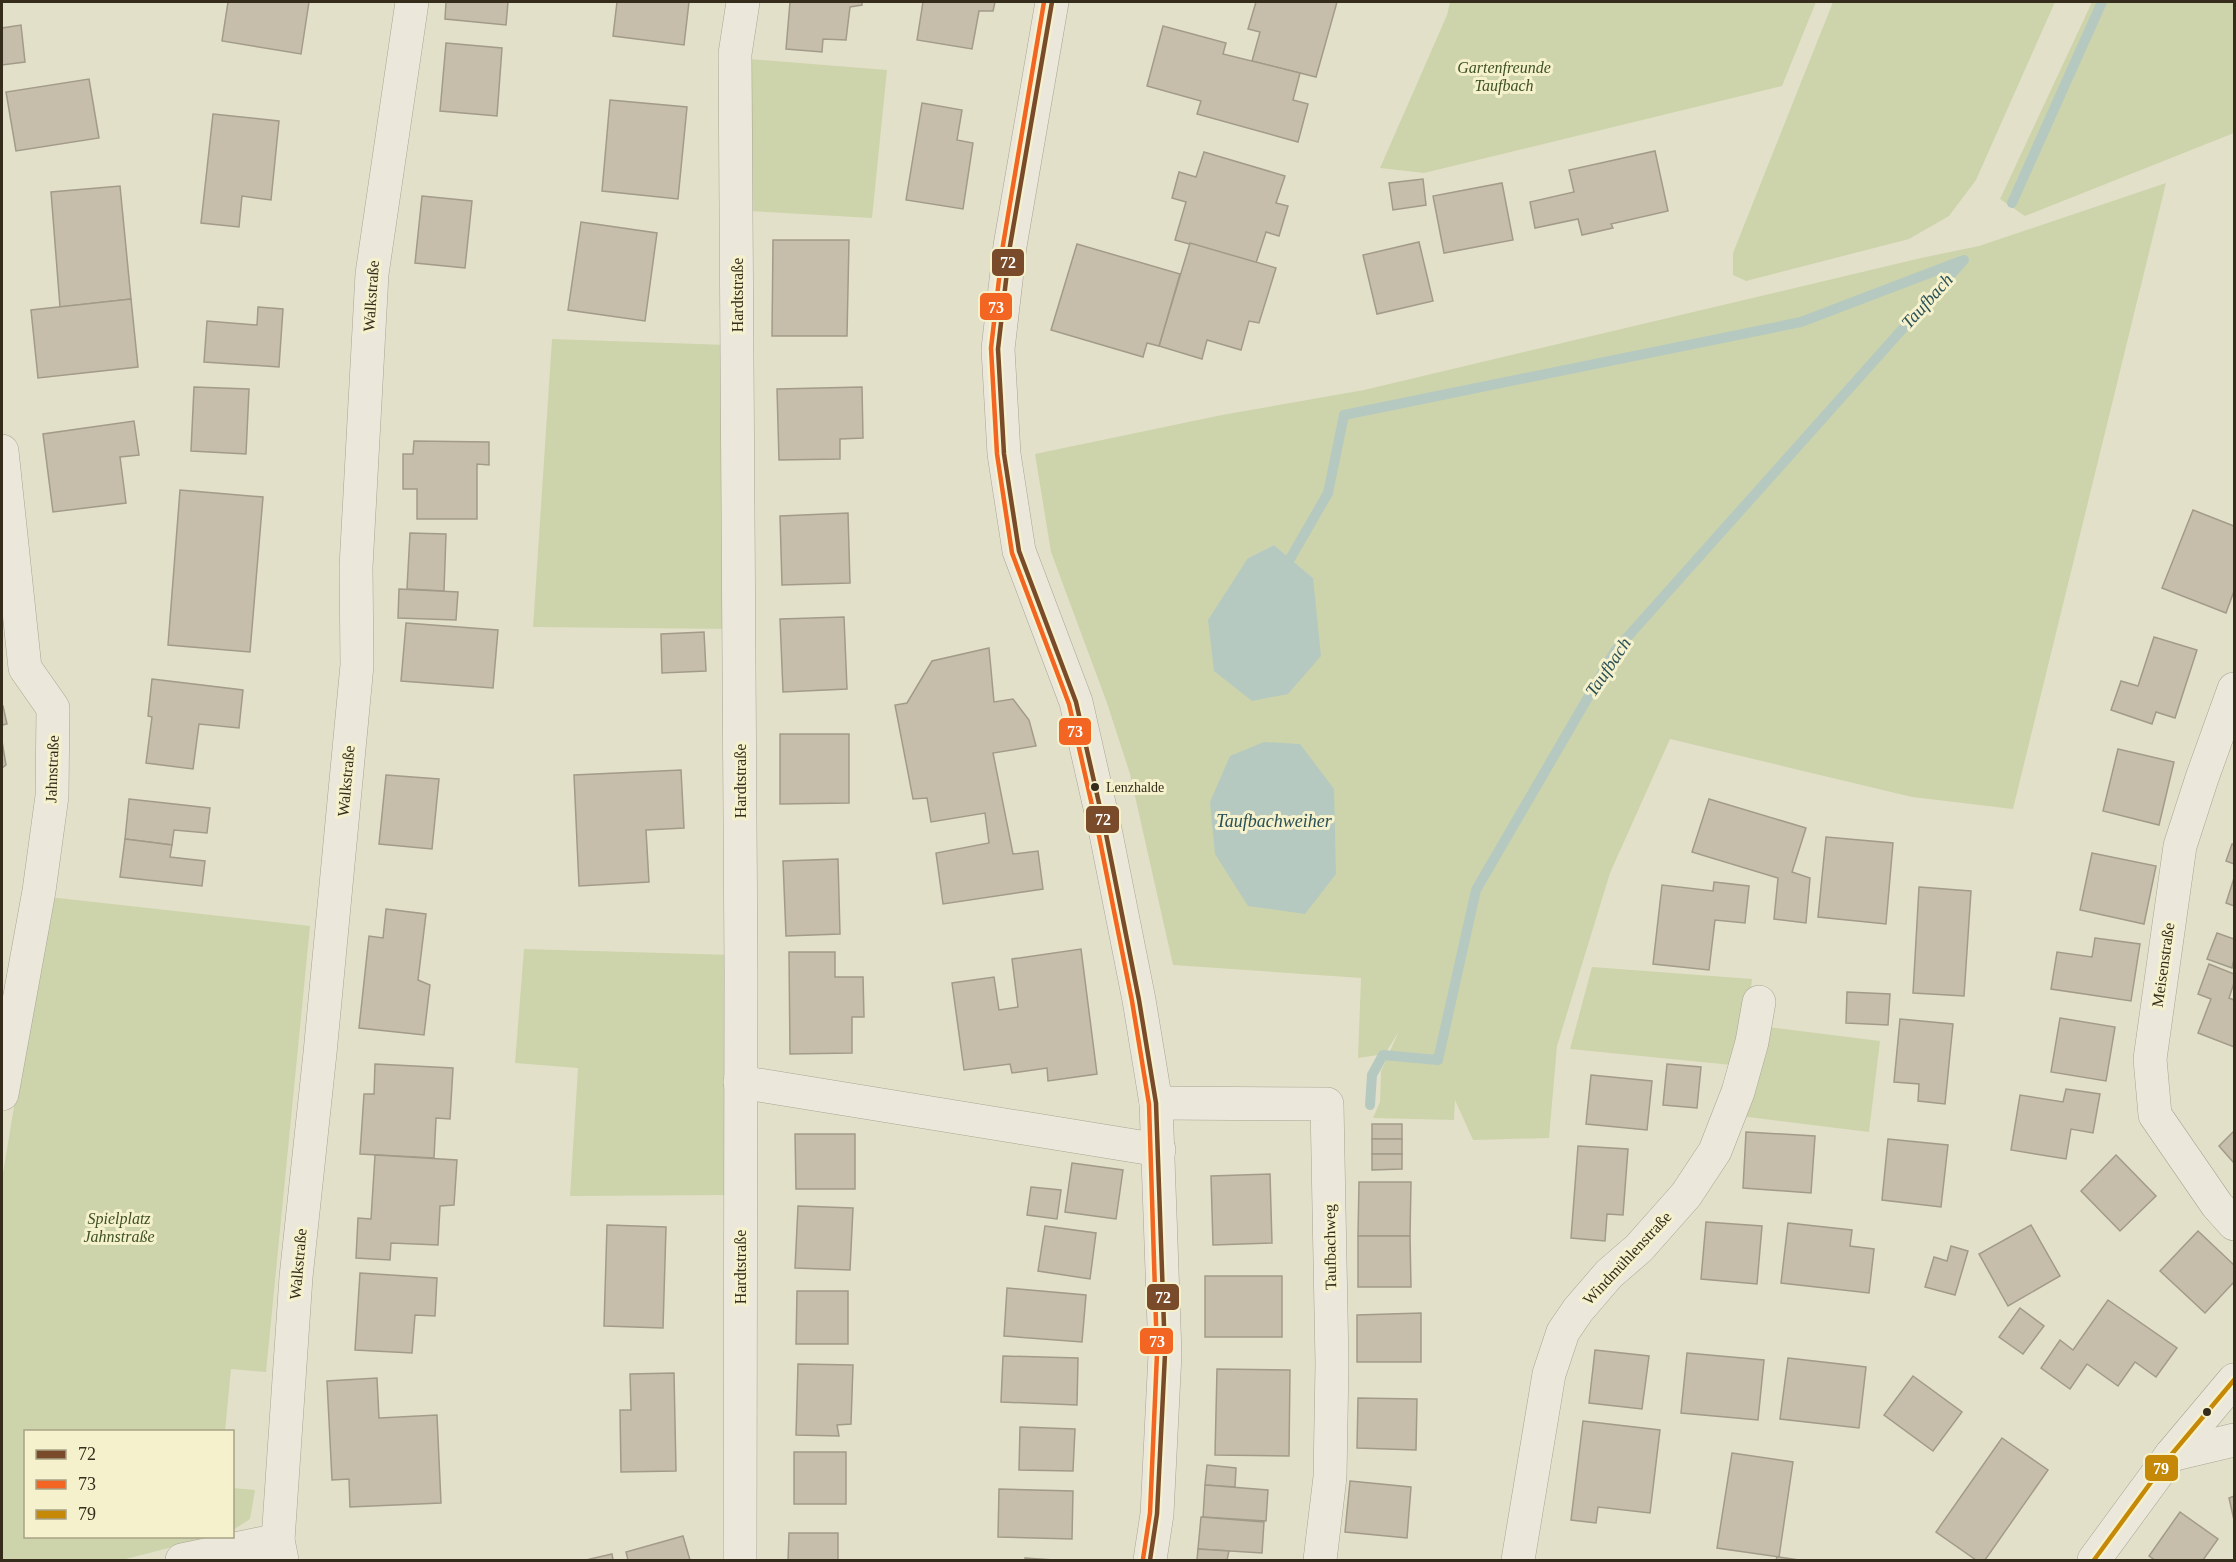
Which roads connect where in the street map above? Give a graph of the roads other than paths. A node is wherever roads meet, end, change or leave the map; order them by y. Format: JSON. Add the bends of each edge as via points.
{"nodes":[{"id":1,"x":412,"y":2,"type":"edge"},
{"id":2,"x":743,"y":2,"type":"edge"},
{"id":3,"x":1052,"y":2,"type":"edge"},
{"id":4,"x":2,"y":451,"type":"edge"},
{"id":5,"x":2235,"y":689,"type":"edge"},
{"id":6,"x":1759,"y":1002,"type":"dead end"},
{"id":7,"x":740,"y":1082,"type":"junction"},
{"id":8,"x":2,"y":1094,"type":"edge"},
{"id":9,"x":1156,"y":1103,"type":"junction"},
{"id":10,"x":1159,"y":1150,"type":"junction"},
{"id":11,"x":2235,"y":1224,"type":"edge"},
{"id":12,"x":2235,"y":1380,"type":"edge"},
{"id":13,"x":2235,"y":1440,"type":"edge"},
{"id":14,"x":2171,"y":1455,"type":"junction"},
{"id":15,"x":280,"y":1550,"type":"edge"},
{"id":16,"x":182,"y":1560,"type":"edge"},
{"id":17,"x":740,"y":1560,"type":"edge"},
{"id":18,"x":1150,"y":1560,"type":"edge"},
{"id":19,"x":1320,"y":1560,"type":"edge"},
{"id":20,"x":1518,"y":1560,"type":"edge"},
{"id":21,"x":2094,"y":1560,"type":"edge"}],
"edges":[{"from":1,"to":15,"type":"street","name":"Walkstraße","via":[[372,274],[356,567],[357,665],[296,1277]]},
{"from":2,"to":7,"type":"street","name":"Hardtstraße","via":[[735,54]]},
{"from":3,"to":9,"type":"street","via":[[1010,246],[998,349],[1004,454],[1019,551],[1076,702],[1106,834]]},
{"from":4,"to":8,"type":"street","name":"Jahnstraße","via":[[25,668],[53,708],[52,796]]},
{"from":5,"to":11,"type":"street","name":"Meisenstraße","via":[[2180,846],[2150,1059],[2155,1115]]},
{"from":6,"to":20,"type":"street","name":"Windmühlenstraße","via":[[1738,1092],[1715,1151],[1686,1195],[1639,1248],[1609,1274],[1563,1332],[1549,1374]]},
{"from":7,"to":10,"type":"street"},
{"from":7,"to":17,"type":"street","name":"Hardtstraße"},
{"from":9,"to":10,"type":"street"},
{"from":9,"to":19,"type":"street","name":"Taufbachweg","via":[[1328,1104],[1331,1454]]},
{"from":10,"to":18,"type":"street","via":[[1165,1354],[1157,1514]]},
{"from":12,"to":14,"type":"street"},
{"from":13,"to":14,"type":"street"},
{"from":14,"to":21,"type":"street"},
{"from":15,"to":16,"type":"street"}]}
